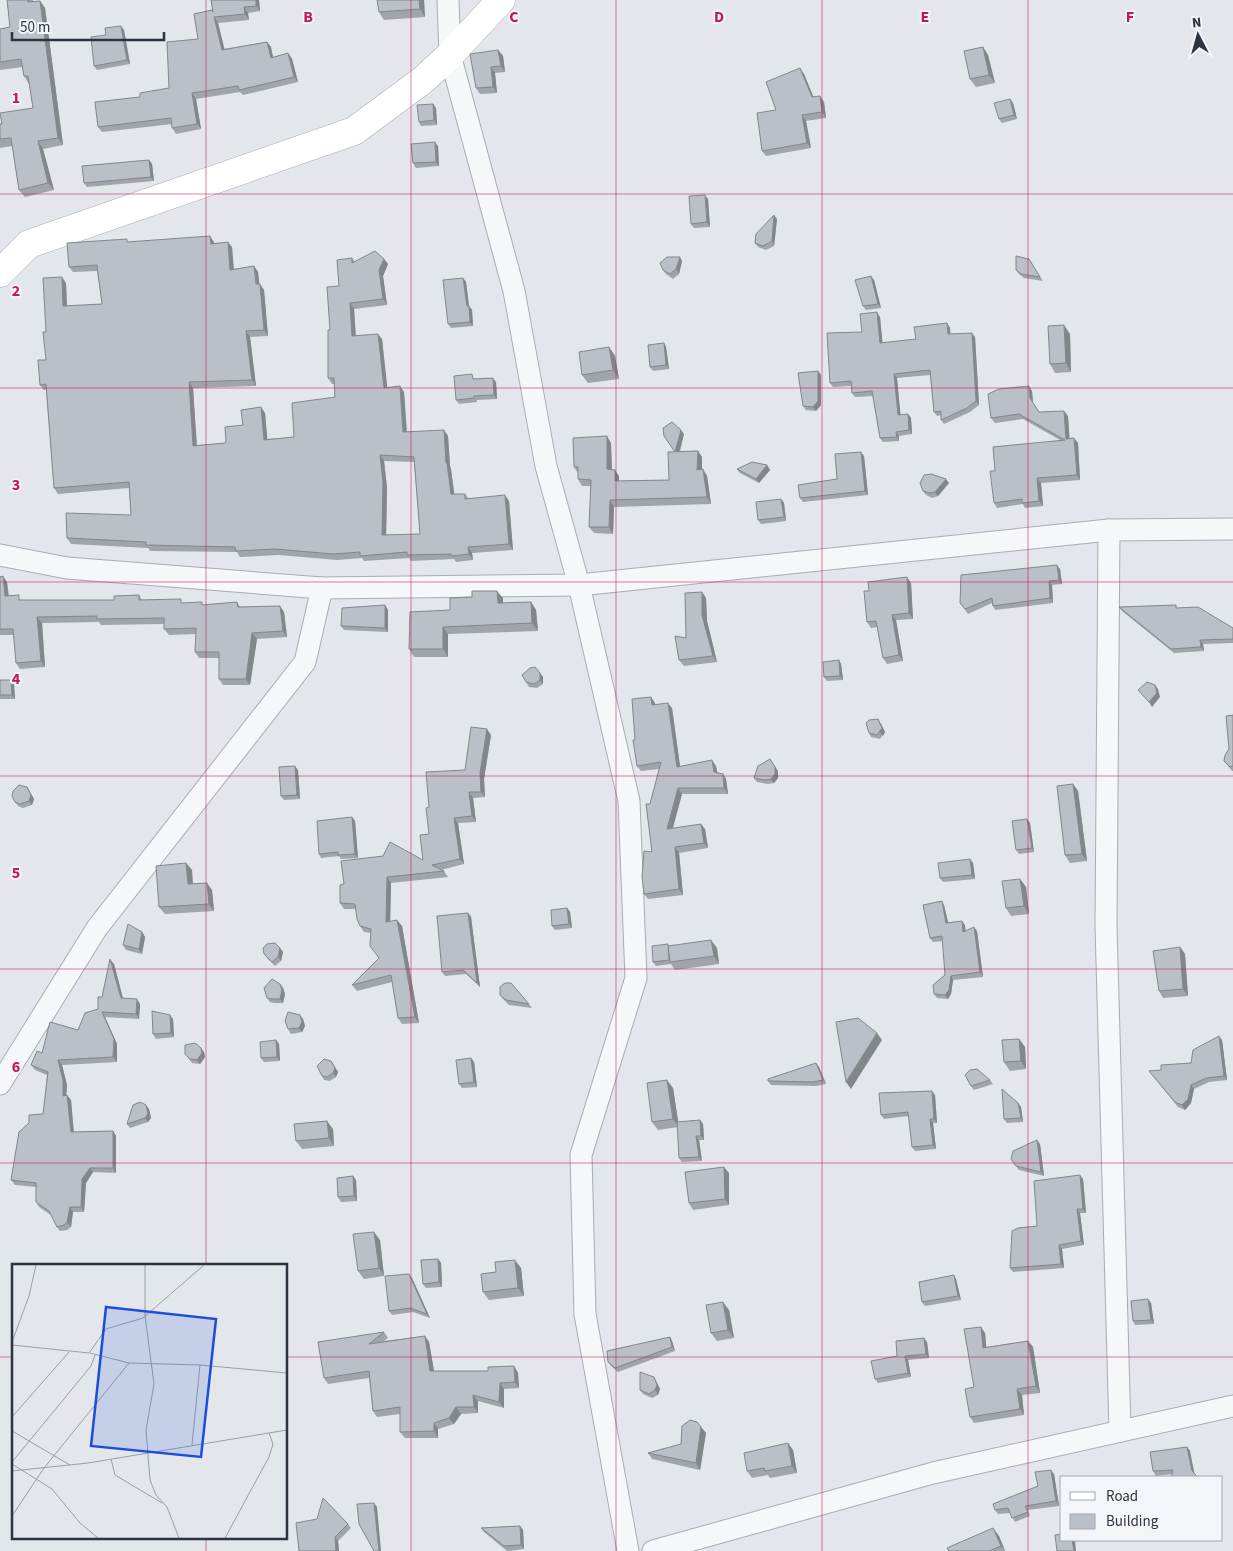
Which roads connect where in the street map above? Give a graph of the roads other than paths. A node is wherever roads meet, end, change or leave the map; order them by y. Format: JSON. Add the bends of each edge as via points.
{"nodes":[{"id":1,"x":448,"y":0,"type":"edge"},
{"id":2,"x":501,"y":0,"type":"edge"},
{"id":3,"x":450,"y":56,"type":"junction"},
{"id":4,"x":0,"y":273,"type":"edge"},
{"id":5,"x":1233,"y":529,"type":"edge"},
{"id":6,"x":1109,"y":530,"type":"junction"},
{"id":7,"x":0,"y":555,"type":"edge"},
{"id":8,"x":579,"y":586,"type":"junction"},
{"id":9,"x":322,"y":588,"type":"junction"},
{"id":10,"x":0,"y":1084,"type":"edge"},
{"id":11,"x":1233,"y":1406,"type":"edge"},
{"id":12,"x":1120,"y":1431,"type":"junction"},
{"id":13,"x":628,"y":1551,"type":"edge"},
{"id":14,"x":653,"y":1551,"type":"edge"}],
"edges":[{"from":1,"to":3,"type":"street"},
{"from":2,"to":3,"type":"street"},
{"from":3,"to":4,"type":"street","via":[[354,131],[29,244]]},
{"from":3,"to":8,"type":"street","via":[[514,291],[546,466]]},
{"from":5,"to":6,"type":"street"},
{"from":6,"to":8,"type":"street"},
{"from":6,"to":12,"type":"street","via":[[1106,926]]},
{"from":7,"to":9,"type":"street","via":[[67,568]]},
{"from":8,"to":9,"type":"street"},
{"from":8,"to":13,"type":"street","via":[[629,801],[636,978],[581,1155],[585,1314]]},
{"from":9,"to":10,"type":"street","via":[[305,662],[97,928]]},
{"from":11,"to":12,"type":"street"},
{"from":12,"to":14,"type":"street","via":[[932,1473]]}]}
